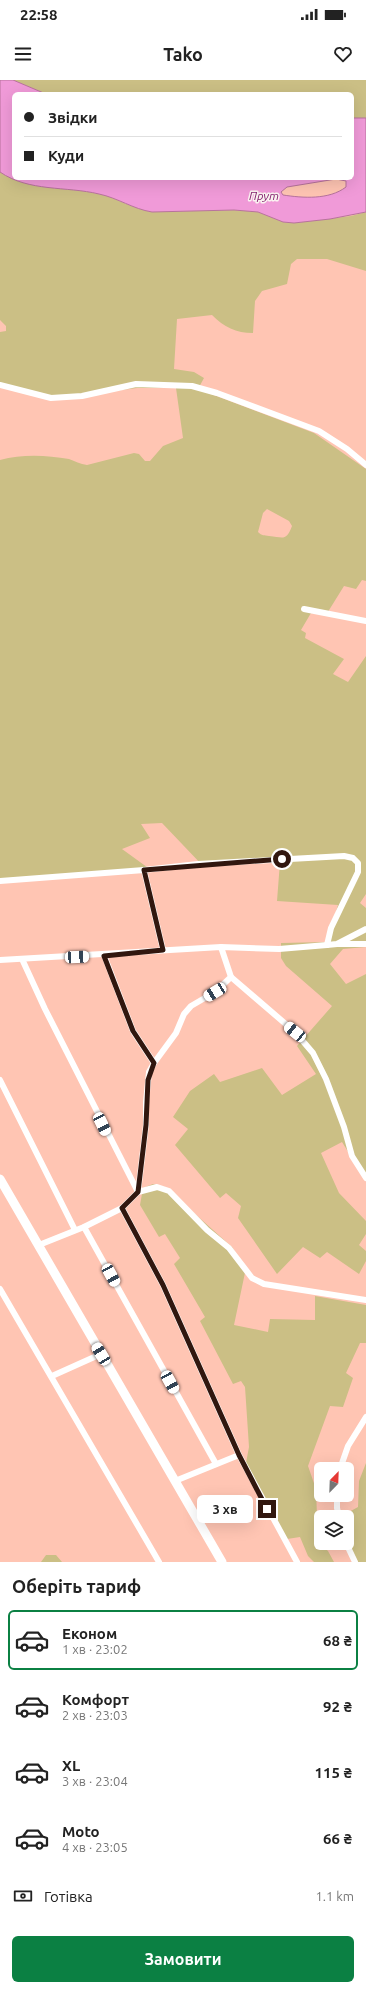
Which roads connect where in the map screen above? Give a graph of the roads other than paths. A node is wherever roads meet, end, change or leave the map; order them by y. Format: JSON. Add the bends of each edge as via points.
{"nodes":[{"id":1,"x":0,"y":385,"type":"edge"},
{"id":2,"x":366,"y":465,"type":"edge"},
{"id":3,"x":304,"y":609,"type":"dead end"},
{"id":4,"x":366,"y":621,"type":"edge"},
{"id":5,"x":144,"y":870,"type":"junction"},
{"id":6,"x":0,"y":881,"type":"edge"},
{"id":7,"x":366,"y":929,"type":"edge"},
{"id":8,"x":337,"y":944,"type":"junction"},
{"id":9,"x":366,"y":944,"type":"edge"},
{"id":10,"x":327,"y":945,"type":"junction"},
{"id":11,"x":221,"y":947,"type":"junction"},
{"id":12,"x":163,"y":950,"type":"junction"},
{"id":13,"x":104,"y":956,"type":"junction"},
{"id":14,"x":22,"y":959,"type":"junction"},
{"id":15,"x":0,"y":960,"type":"edge"},
{"id":16,"x":231,"y":976,"type":"junction"},
{"id":17,"x":154,"y":1063,"type":"junction"},
{"id":18,"x":0,"y":1080,"type":"edge"},
{"id":19,"x":366,"y":1178,"type":"edge"},
{"id":20,"x":0,"y":1179,"type":"edge"},
{"id":21,"x":138,"y":1192,"type":"junction"},
{"id":22,"x":122,"y":1208,"type":"junction"},
{"id":23,"x":84,"y":1227,"type":"junction"},
{"id":24,"x":75,"y":1230,"type":"junction"},
{"id":25,"x":38,"y":1245,"type":"junction"},
{"id":26,"x":0,"y":1289,"type":"edge"},
{"id":27,"x":366,"y":1300,"type":"edge"},
{"id":28,"x":101,"y":1354,"type":"junction"},
{"id":29,"x":52,"y":1376,"type":"junction"},
{"id":30,"x":366,"y":1417,"type":"edge"},
{"id":31,"x":239,"y":1455,"type":"junction"},
{"id":32,"x":342,"y":1462,"type":"edge"},
{"id":33,"x":216,"y":1464,"type":"junction"},
{"id":34,"x":175,"y":1481,"type":"junction"},
{"id":35,"x":349,"y":1550,"type":"edge"},
{"id":36,"x":159,"y":1562,"type":"edge"},
{"id":37,"x":222,"y":1562,"type":"edge"},
{"id":38,"x":297,"y":1562,"type":"edge"},
{"id":39,"x":355,"y":1562,"type":"edge"}],
"edges":[{"from":1,"to":2,"type":"street","via":[[51,398],[82,396],[136,384],[192,386],[319,431]]},
{"from":3,"to":4,"type":"street"},
{"from":5,"to":6,"type":"street"},
{"from":5,"to":10,"type":"street","via":[[262,860],[344,856],[353,858],[358,863],[358,872],[331,928]]},
{"from":5,"to":12,"type":"street"},
{"from":7,"to":8,"type":"street"},
{"from":8,"to":9,"type":"street"},
{"from":8,"to":10,"type":"street"},
{"from":10,"to":11,"type":"street","via":[[279,949]]},
{"from":11,"to":12,"type":"street"},
{"from":11,"to":16,"type":"street"},
{"from":12,"to":13,"type":"street"},
{"from":13,"to":14,"type":"street"},
{"from":13,"to":17,"type":"street","via":[[133,1031]]},
{"from":14,"to":15,"type":"street"},
{"from":14,"to":21,"type":"street"},
{"from":16,"to":17,"type":"street","via":[[215,992],[184,1014],[176,1033]]},
{"from":16,"to":19,"type":"street","via":[[295,1032],[313,1053],[326,1079],[352,1156]]},
{"from":17,"to":21,"type":"street","via":[[148,1080],[146,1125]]},
{"from":18,"to":24,"type":"street"},
{"from":20,"to":25,"type":"main road"},
{"from":21,"to":22,"type":"street"},
{"from":21,"to":27,"type":"street","via":[[157,1187],[169,1191],[207,1230],[229,1248],[252,1278],[264,1284]]},
{"from":22,"to":23,"type":"street"},
{"from":22,"to":31,"type":"street","via":[[163,1285]]},
{"from":23,"to":24,"type":"street"},
{"from":23,"to":33,"type":"street"},
{"from":24,"to":25,"type":"street"},
{"from":25,"to":28,"type":"main road"},
{"from":26,"to":29,"type":"street"},
{"from":28,"to":29,"type":"street"},
{"from":28,"to":34,"type":"main road"},
{"from":29,"to":36,"type":"street"},
{"from":30,"to":32,"type":"street","via":[[348,1446]]},
{"from":31,"to":33,"type":"street"},
{"from":31,"to":38,"type":"street"},
{"from":33,"to":34,"type":"street"},
{"from":34,"to":37,"type":"main road"},
{"from":35,"to":39,"type":"street"}]}
